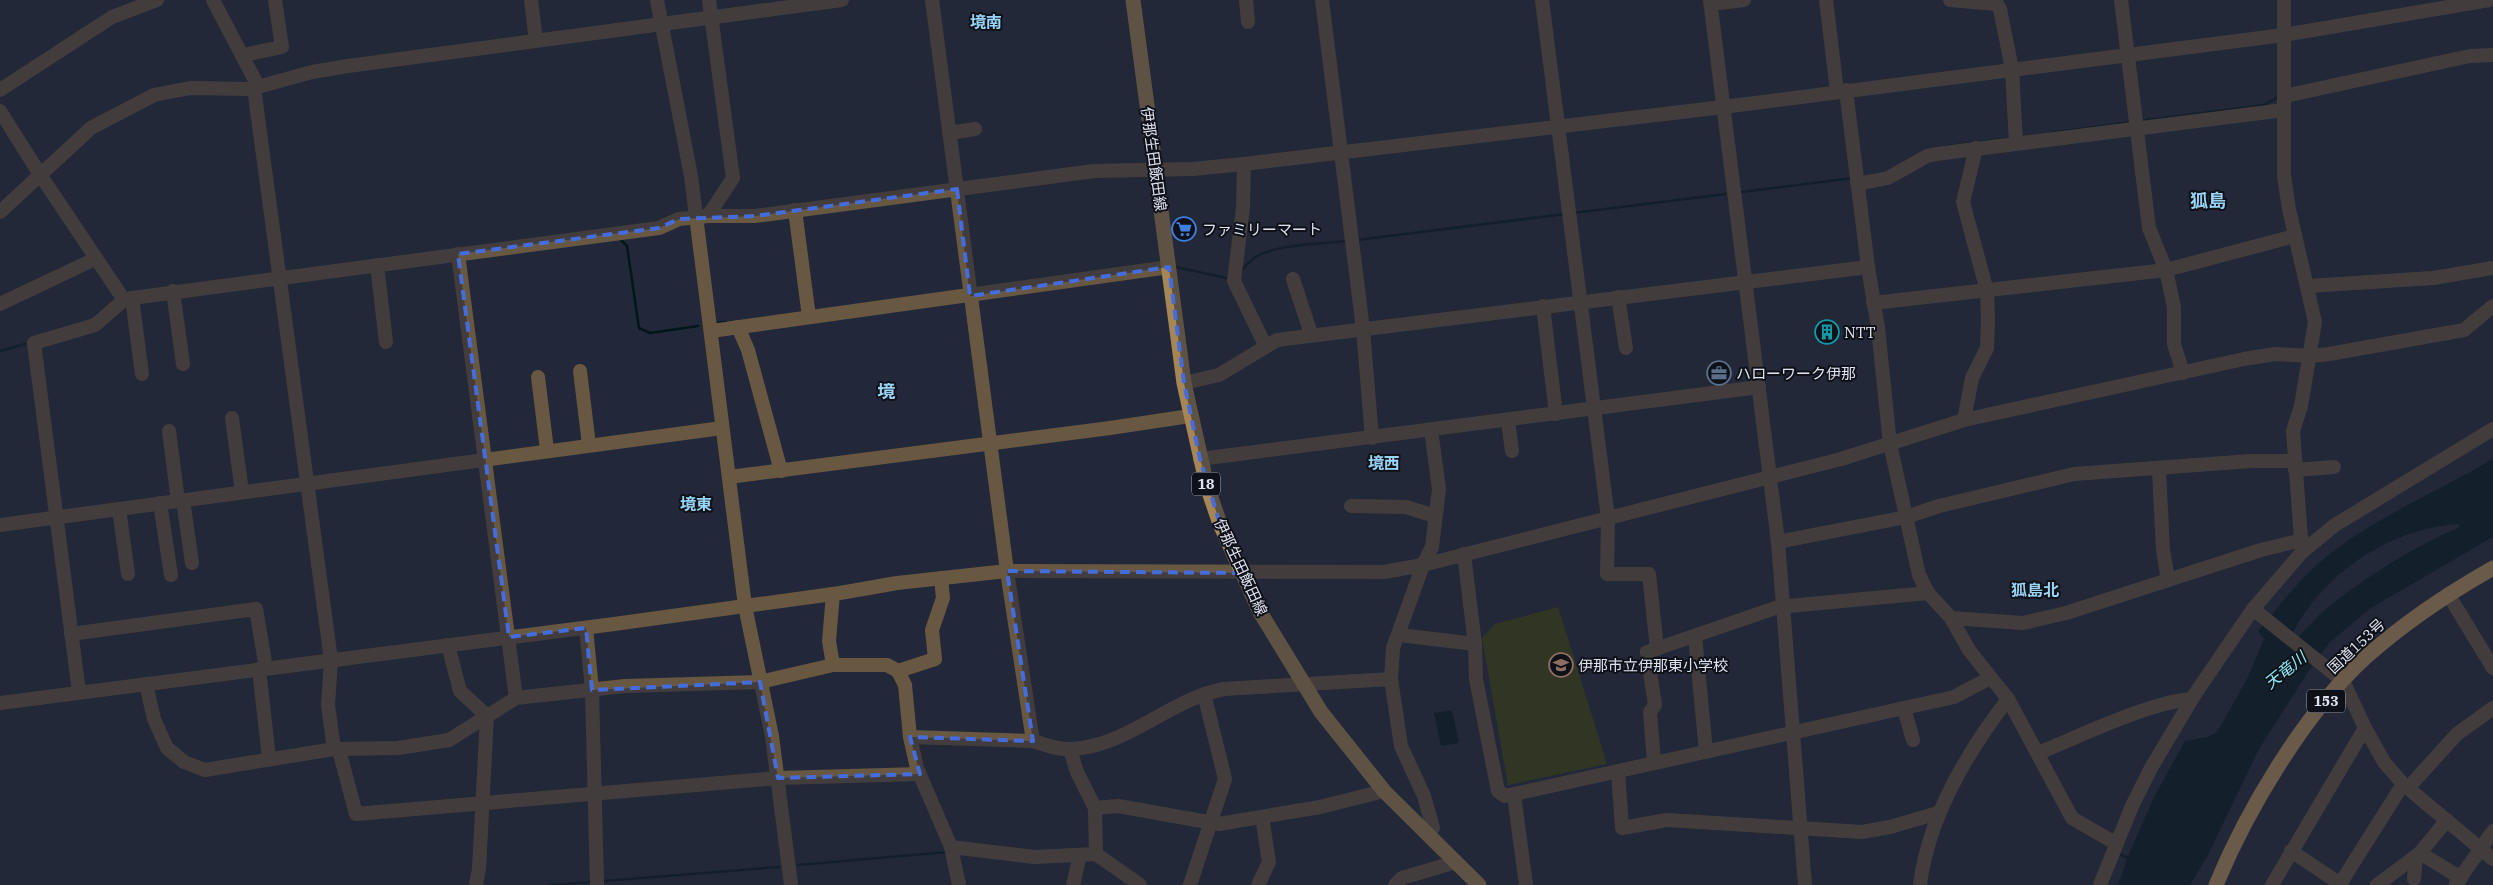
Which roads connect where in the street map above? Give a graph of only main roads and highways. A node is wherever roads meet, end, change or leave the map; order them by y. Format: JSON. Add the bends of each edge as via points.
{"nodes":[{"id":1,"x":1133,"y":0,"type":"edge"},
{"id":2,"x":2493,"y":568,"type":"edge"},
{"id":3,"x":1479,"y":885,"type":"edge"},
{"id":4,"x":2216,"y":885,"type":"edge"}],
"edges":[{"from":1,"to":3,"type":"main road","name":"伊那生田飯田線","number":"18","via":[[1184,383],[1200,459],[1220,524],[1260,612],[1304,685],[1351,752],[1384,791]]},
{"from":2,"to":4,"type":"highway","name":"国道153号","number":"153","via":[[2448,594],[2340,679],[2256,804]]}]}
